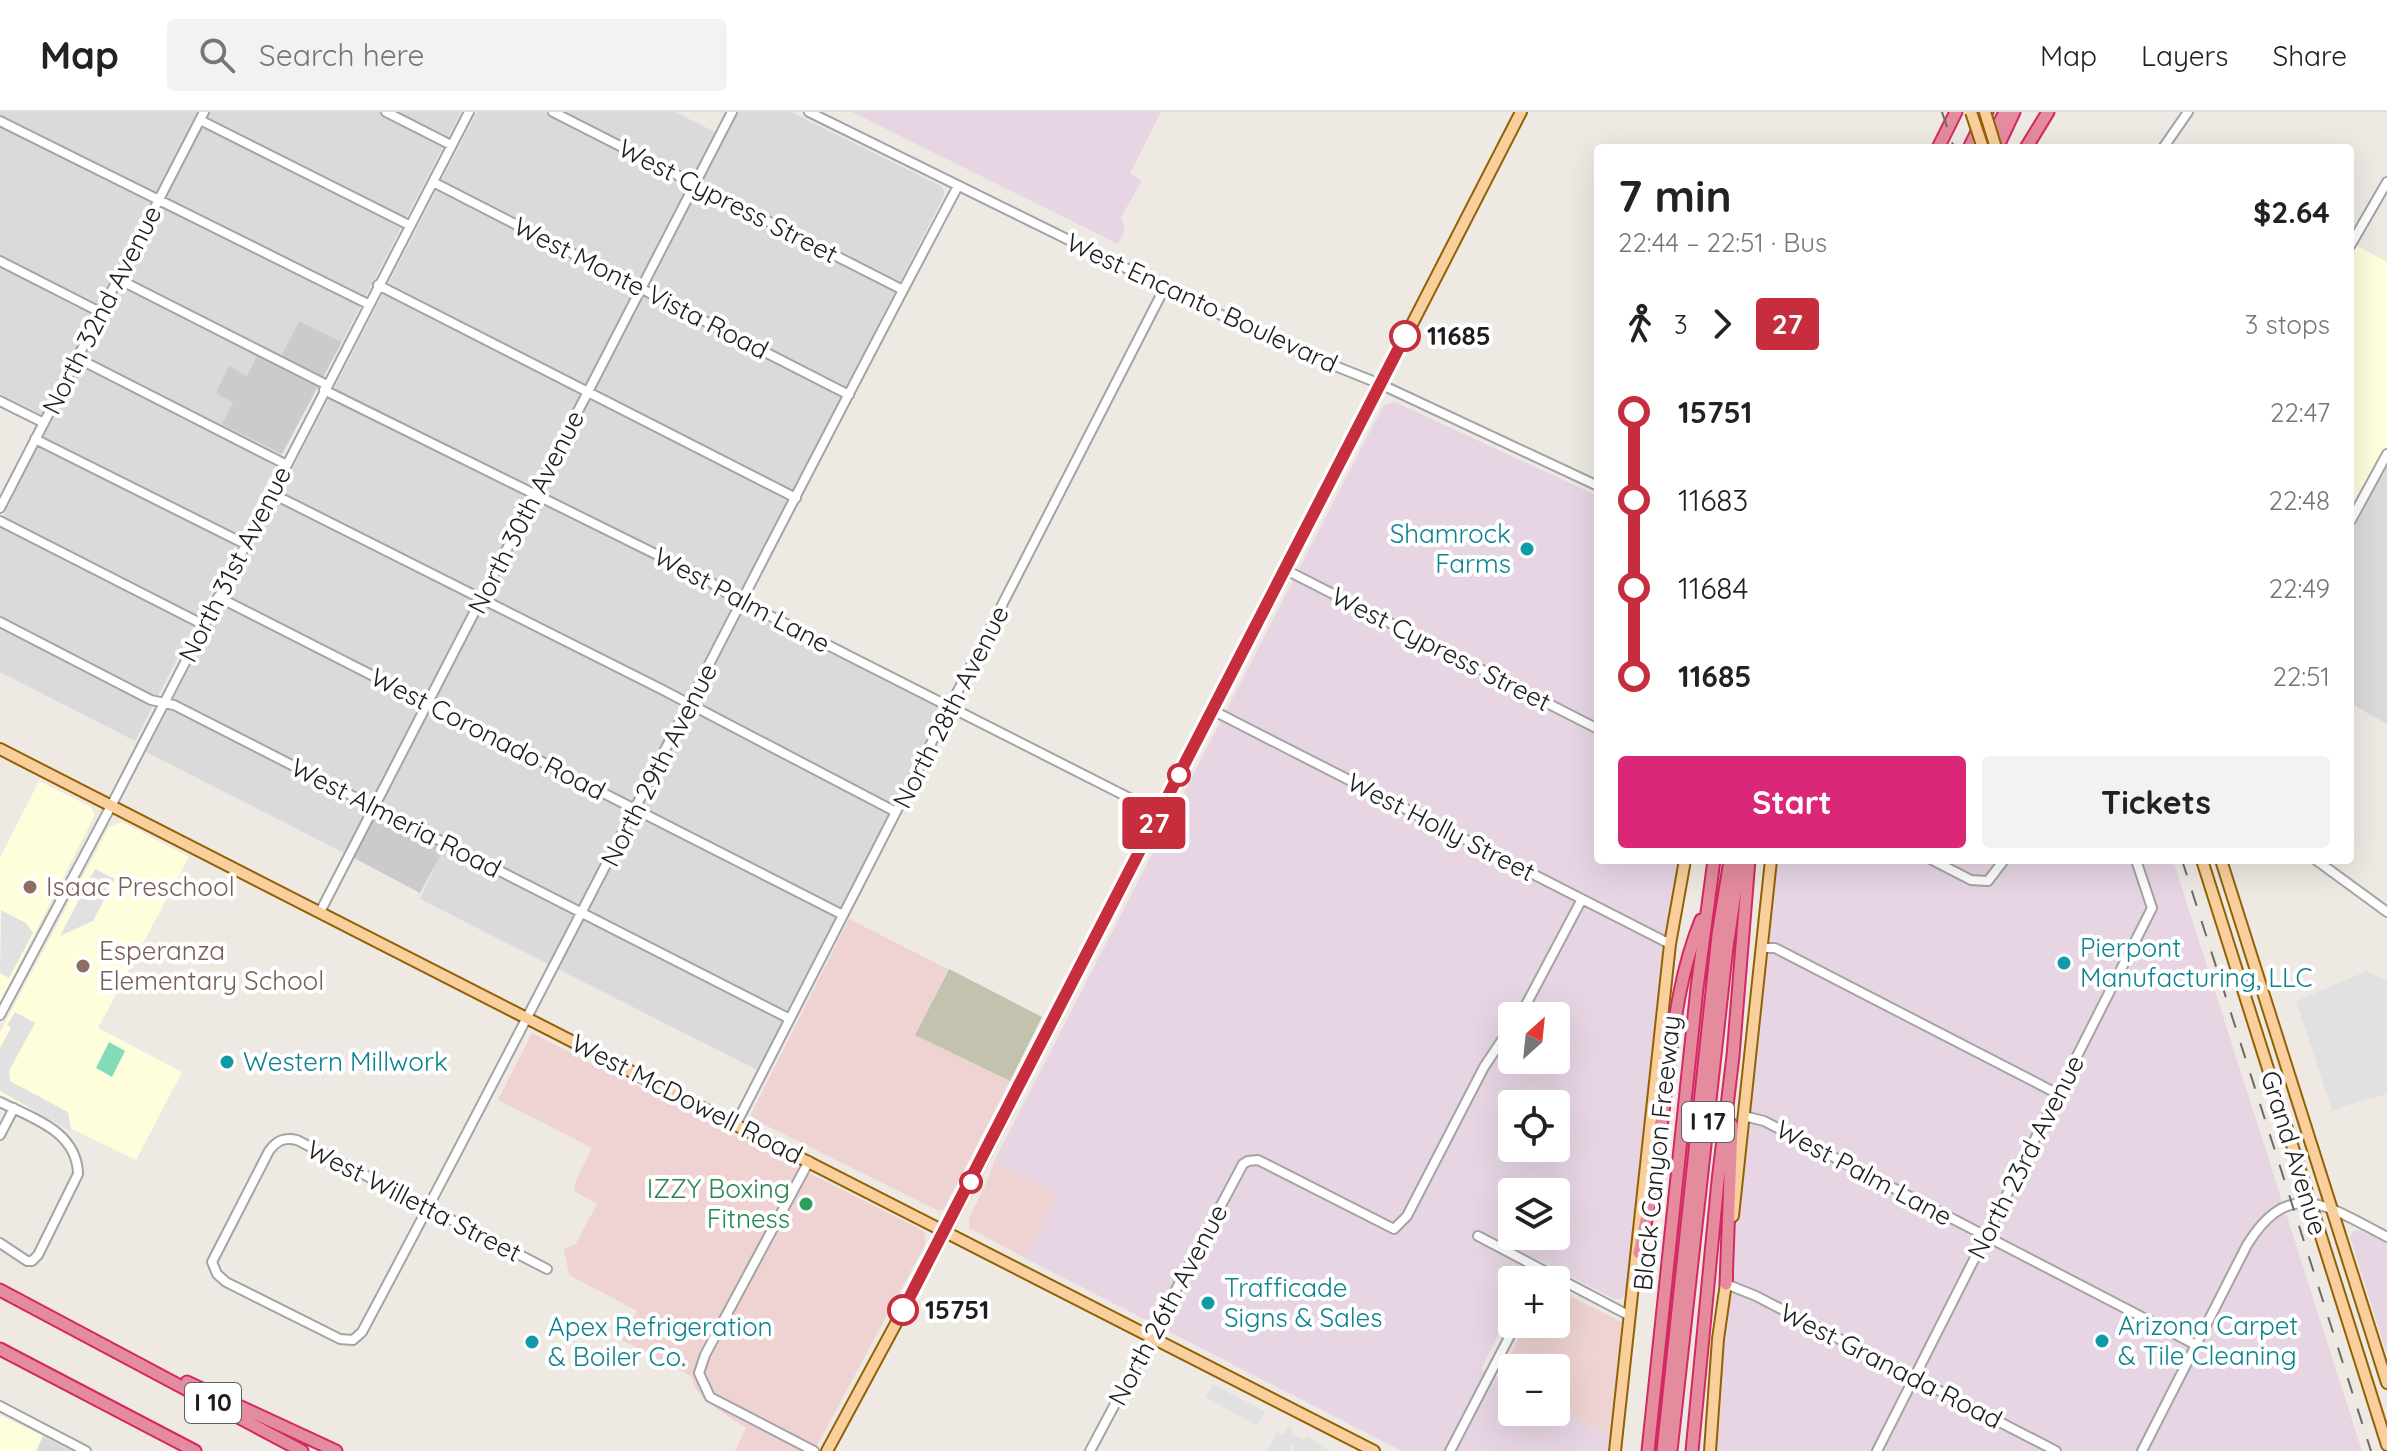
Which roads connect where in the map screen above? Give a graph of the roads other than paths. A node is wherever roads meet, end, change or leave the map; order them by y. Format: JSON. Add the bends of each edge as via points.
{"nodes":[{"id":1,"x":386,"y":112,"type":"edge"},
{"id":2,"x":469,"y":112,"type":"edge"},
{"id":3,"x":553,"y":112,"type":"edge"},
{"id":4,"x":732,"y":112,"type":"edge"},
{"id":5,"x":809,"y":112,"type":"edge"},
{"id":6,"x":1521,"y":112,"type":"edge"},
{"id":7,"x":1956,"y":112,"type":"edge"},
{"id":8,"x":1971,"y":112,"type":"edge"},
{"id":9,"x":1986,"y":112,"type":"edge"},
{"id":10,"x":2005,"y":112,"type":"edge"},
{"id":11,"x":2014,"y":112,"type":"edge"},
{"id":12,"x":2048,"y":112,"type":"edge"},
{"id":13,"x":2188,"y":112,"type":"edge"},
{"id":14,"x":202,"y":116,"type":"edge"},
{"id":15,"x":0,"y":121,"type":"edge"},
{"id":16,"x":1940,"y":144,"type":"edge"},
{"id":17,"x":1971,"y":144,"type":"edge"},
{"id":18,"x":1983,"y":144,"type":"edge"},
{"id":19,"x":1987,"y":144,"type":"edge"},
{"id":20,"x":1995,"y":144,"type":"edge"},
{"id":21,"x":1998,"y":144,"type":"edge"},
{"id":22,"x":2028,"y":144,"type":"edge"},
{"id":23,"x":2166,"y":144,"type":"edge"},
{"id":24,"x":451,"y":145,"type":"junction"},
{"id":25,"x":433,"y":182,"type":"junction"},
{"id":26,"x":2387,"y":182,"type":"edge"},
{"id":27,"x":695,"y":183,"type":"junction"},
{"id":28,"x":958,"y":186,"type":"junction"},
{"id":29,"x":159,"y":200,"type":"junction"},
{"id":30,"x":409,"y":225,"type":"junction"},
{"id":31,"x":2354,"y":239,"type":"edge"},
{"id":32,"x":0,"y":261,"type":"edge"},
{"id":33,"x":118,"y":279,"type":"junction"},
{"id":34,"x":378,"y":285,"type":"junction"},
{"id":35,"x":641,"y":288,"type":"junction"},
{"id":36,"x":1164,"y":289,"type":"junction"},
{"id":37,"x":903,"y":290,"type":"junction"},
{"id":38,"x":368,"y":304,"type":"junction"},
{"id":39,"x":100,"y":312,"type":"junction"},
{"id":40,"x":77,"y":358,"type":"junction"},
{"id":41,"x":1380,"y":384,"type":"junction"},
{"id":42,"x":326,"y":387,"type":"junction"},
{"id":43,"x":587,"y":392,"type":"junction"},
{"id":44,"x":849,"y":395,"type":"junction"},
{"id":45,"x":0,"y":401,"type":"edge"},
{"id":46,"x":44,"y":423,"type":"junction"},
{"id":47,"x":35,"y":439,"type":"junction"},
{"id":48,"x":2387,"y":454,"type":"edge"},
{"id":49,"x":285,"y":464,"type":"junction"},
{"id":50,"x":1594,"y":484,"type":"edge"},
{"id":51,"x":271,"y":493,"type":"junction"},
{"id":52,"x":534,"y":495,"type":"junction"},
{"id":53,"x":796,"y":498,"type":"junction"},
{"id":54,"x":0,"y":508,"type":"edge"},
{"id":55,"x":2354,"y":515,"type":"edge"},
{"id":56,"x":0,"y":521,"type":"edge"},
{"id":57,"x":245,"y":544,"type":"junction"},
{"id":58,"x":1284,"y":569,"type":"junction"},
{"id":59,"x":218,"y":597,"type":"junction"},
{"id":60,"x":481,"y":599,"type":"junction"},
{"id":61,"x":743,"y":602,"type":"junction"},
{"id":62,"x":0,"y":622,"type":"edge"},
{"id":63,"x":204,"y":625,"type":"junction"},
{"id":64,"x":163,"y":703,"type":"junction"},
{"id":65,"x":427,"y":703,"type":"junction"},
{"id":66,"x":690,"y":706,"type":"junction"},
{"id":67,"x":951,"y":708,"type":"junction"},
{"id":68,"x":1212,"y":710,"type":"junction"},
{"id":69,"x":1594,"y":727,"type":"edge"},
{"id":70,"x":0,"y":749,"type":"edge"},
{"id":71,"x":111,"y":806,"type":"junction"},
{"id":72,"x":374,"y":806,"type":"junction"},
{"id":73,"x":636,"y":810,"type":"junction"},
{"id":74,"x":896,"y":812,"type":"junction"},
{"id":75,"x":1159,"y":813,"type":"junction"},
{"id":76,"x":1684,"y":864,"type":"edge"},
{"id":77,"x":1713,"y":864,"type":"edge"},
{"id":78,"x":1729,"y":864,"type":"edge"},
{"id":79,"x":1739,"y":864,"type":"edge"},
{"id":80,"x":1749,"y":864,"type":"edge"},
{"id":81,"x":1771,"y":864,"type":"edge"},
{"id":82,"x":1940,"y":864,"type":"edge"},
{"id":83,"x":2001,"y":864,"type":"edge"},
{"id":84,"x":2137,"y":864,"type":"edge"},
{"id":85,"x":2203,"y":864,"type":"edge"},
{"id":86,"x":2222,"y":864,"type":"edge"},
{"id":87,"x":2321,"y":864,"type":"edge"},
{"id":88,"x":1582,"y":899,"type":"junction"},
{"id":89,"x":1707,"y":904,"type":"junction"},
{"id":90,"x":320,"y":912,"type":"junction"},
{"id":91,"x":2387,"y":912,"type":"edge"},
{"id":92,"x":583,"y":913,"type":"junction"},
{"id":93,"x":843,"y":915,"type":"junction"},
{"id":94,"x":1670,"y":944,"type":"junction"},
{"id":95,"x":1761,"y":948,"type":"junction"},
{"id":96,"x":2264,"y":994,"type":"junction"},
{"id":97,"x":2246,"y":999,"type":"junction"},
{"id":98,"x":1527,"y":1002,"type":"edge"},
{"id":99,"x":0,"y":1015,"type":"edge"},
{"id":100,"x":528,"y":1018,"type":"junction"},
{"id":101,"x":790,"y":1019,"type":"junction"},
{"id":102,"x":1498,"y":1046,"type":"edge"},
{"id":103,"x":1733,"y":1056,"type":"junction"},
{"id":104,"x":2058,"y":1094,"type":"junction"},
{"id":105,"x":0,"y":1102,"type":"edge"},
{"id":106,"x":14,"y":1108,"type":"junction"},
{"id":107,"x":1744,"y":1116,"type":"junction"},
{"id":108,"x":736,"y":1124,"type":"junction"},
{"id":109,"x":0,"y":1135,"type":"edge"},
{"id":110,"x":809,"y":1161,"type":"junction"},
{"id":111,"x":2315,"y":1203,"type":"junction"},
{"id":112,"x":426,"y":1208,"type":"junction"},
{"id":113,"x":2331,"y":1208,"type":"junction"},
{"id":114,"x":946,"y":1231,"type":"junction"},
{"id":115,"x":1478,"y":1236,"type":"dead end"},
{"id":116,"x":1987,"y":1237,"type":"junction"},
{"id":117,"x":2387,"y":1237,"type":"edge"},
{"id":118,"x":0,"y":1243,"type":"edge"},
{"id":119,"x":1639,"y":1253,"type":"junction"},
{"id":120,"x":1534,"y":1266,"type":"edge"},
{"id":121,"x":547,"y":1269,"type":"dead end"},
{"id":122,"x":1726,"y":1284,"type":"junction"},
{"id":123,"x":1570,"y":1285,"type":"edge"},
{"id":124,"x":0,"y":1290,"type":"edge"},
{"id":125,"x":1630,"y":1316,"type":"junction"},
{"id":126,"x":1151,"y":1336,"type":"junction"},
{"id":127,"x":1509,"y":1338,"type":"edge"},
{"id":128,"x":353,"y":1340,"type":"joint"},
{"id":129,"x":2196,"y":1345,"type":"junction"},
{"id":130,"x":0,"y":1349,"type":"edge"},
{"id":131,"x":124,"y":1356,"type":"junction"},
{"id":132,"x":1657,"y":1358,"type":"junction"},
{"id":133,"x":1913,"y":1377,"type":"junction"},
{"id":134,"x":2387,"y":1383,"type":"edge"},
{"id":135,"x":1680,"y":1384,"type":"junction"},
{"id":136,"x":0,"y":1406,"type":"edge"},
{"id":137,"x":147,"y":1427,"type":"junction"},
{"id":138,"x":2385,"y":1430,"type":"edge"},
{"id":139,"x":2387,"y":1445,"type":"edge"},
{"id":140,"x":1355,"y":1447,"type":"edge"},
{"id":141,"x":86,"y":1451,"type":"edge"},
{"id":142,"x":183,"y":1451,"type":"edge"},
{"id":143,"x":195,"y":1451,"type":"edge"},
{"id":144,"x":302,"y":1451,"type":"edge"},
{"id":145,"x":336,"y":1451,"type":"edge"},
{"id":146,"x":814,"y":1451,"type":"edge"},
{"id":147,"x":827,"y":1451,"type":"edge"},
{"id":148,"x":1090,"y":1451,"type":"edge"},
{"id":149,"x":1374,"y":1451,"type":"edge"},
{"id":150,"x":1450,"y":1451,"type":"edge"},
{"id":151,"x":1615,"y":1451,"type":"edge"},
{"id":152,"x":1640,"y":1451,"type":"edge"},
{"id":153,"x":1648,"y":1451,"type":"edge"},
{"id":154,"x":1663,"y":1451,"type":"edge"},
{"id":155,"x":1671,"y":1451,"type":"edge"},
{"id":156,"x":1678,"y":1451,"type":"edge"},
{"id":157,"x":1692,"y":1451,"type":"edge"},
{"id":158,"x":1710,"y":1451,"type":"edge"},
{"id":159,"x":1877,"y":1451,"type":"edge"},
{"id":160,"x":2056,"y":1451,"type":"edge"},
{"id":161,"x":2142,"y":1451,"type":"edge"}],
"edges":[{"from":1,"to":24,"type":"street"},
{"from":2,"to":24,"type":"street","name":"North 31st Avenue"},
{"from":3,"to":27,"type":"street","name":"West Cypress Street"},
{"from":4,"to":27,"type":"street","name":"North 30th Avenue"},
{"from":5,"to":28,"type":"street","name":"West Encanto Boulevard"},
{"from":6,"to":41,"type":"main road"},
{"from":7,"to":16,"type":"highway"},
{"from":8,"to":18,"type":"main road","bridge":true},
{"from":9,"to":17,"type":"highway"},
{"from":9,"to":20,"type":"main road","bridge":true},
{"from":10,"to":19,"type":"highway"},
{"from":11,"to":21,"type":"highway"},
{"from":12,"to":22,"type":"highway"},
{"from":13,"to":23,"type":"street"},
{"from":14,"to":29,"type":"street","name":"North 32nd Avenue"},
{"from":14,"to":30,"type":"street"},
{"from":15,"to":29,"type":"street"},
{"from":24,"to":25,"type":"street","name":"North 31st Avenue"},
{"from":25,"to":30,"type":"street","name":"North 31st Avenue"},
{"from":25,"to":35,"type":"street","name":"West Monte Vista Road"},
{"from":26,"to":31,"type":"street"},
{"from":27,"to":35,"type":"street","name":"North 30th Avenue"},
{"from":27,"to":37,"type":"street","name":"West Cypress Street"},
{"from":28,"to":36,"type":"street","name":"West Encanto Boulevard"},
{"from":28,"to":37,"type":"street","name":"North 29th Avenue"},
{"from":29,"to":33,"type":"street","name":"North 32nd Avenue"},
{"from":29,"to":38,"type":"street"},
{"from":30,"to":34,"type":"street","name":"North 31st Avenue"},
{"from":32,"to":39,"type":"street"},
{"from":33,"to":39,"type":"street","name":"North 32nd Avenue"},
{"from":33,"to":42,"type":"street","name":"West Palm Lane"},
{"from":34,"to":38,"type":"street","name":"North 31st Avenue"},
{"from":34,"to":43,"type":"street"},
{"from":35,"to":43,"type":"street","name":"North 30th Avenue"},
{"from":35,"to":44,"type":"street","name":"West Monte Vista Road"},
{"from":36,"to":41,"type":"street","name":"West Encanto Boulevard"},
{"from":36,"to":67,"type":"street","name":"North 28th Avenue"},
{"from":37,"to":44,"type":"street","name":"North 29th Avenue"},
{"from":38,"to":42,"type":"street","name":"North 31st Avenue"},
{"from":39,"to":40,"type":"street","name":"North 32nd Avenue"},
{"from":40,"to":46,"type":"street","name":"North 32nd Avenue"},
{"from":40,"to":49,"type":"street"},
{"from":41,"to":50,"type":"street","name":"West Encanto Boulevard"},
{"from":41,"to":58,"type":"main road"},
{"from":42,"to":49,"type":"street","name":"North 31st Avenue"},
{"from":42,"to":52,"type":"street","name":"West Palm Lane"},
{"from":43,"to":52,"type":"street","name":"North 30th Avenue"},
{"from":43,"to":53,"type":"street"},
{"from":44,"to":53,"type":"street","name":"North 29th Avenue"},
{"from":45,"to":46,"type":"street"},
{"from":46,"to":47,"type":"street","name":"North 32nd Avenue"},
{"from":47,"to":54,"type":"street","name":"North 32nd Avenue"},
{"from":47,"to":57,"type":"street"},
{"from":48,"to":55,"type":"street"},
{"from":49,"to":51,"type":"street","name":"North 31st Avenue"},
{"from":51,"to":57,"type":"street","name":"North 31st Avenue"},
{"from":51,"to":60,"type":"street"},
{"from":52,"to":60,"type":"street","name":"North 30th Avenue"},
{"from":52,"to":61,"type":"street","name":"West Palm Lane"},
{"from":53,"to":61,"type":"street","name":"North 29th Avenue"},
{"from":56,"to":63,"type":"street"},
{"from":57,"to":59,"type":"street","name":"North 31st Avenue"},
{"from":58,"to":68,"type":"main road"},
{"from":58,"to":69,"type":"street","name":"West Cypress Street"},
{"from":59,"to":63,"type":"street","name":"North 31st Avenue"},
{"from":59,"to":65,"type":"street","name":"West Coronado Road"},
{"from":60,"to":65,"type":"street","name":"North 30th Avenue"},
{"from":60,"to":66,"type":"street"},
{"from":61,"to":66,"type":"street","name":"North 29th Avenue"},
{"from":61,"to":67,"type":"street","name":"West Palm Lane"},
{"from":62,"to":64,"type":"street","name":"West Almeria Road"},
{"from":63,"to":64,"type":"street","name":"North 31st Avenue"},
{"from":64,"to":71,"type":"street","name":"North 31st Avenue"},
{"from":64,"to":72,"type":"street","name":"West Almeria Road"},
{"from":65,"to":72,"type":"street","name":"North 30th Avenue"},
{"from":65,"to":73,"type":"street","name":"West Coronado Road"},
{"from":66,"to":73,"type":"street","name":"North 29th Avenue"},
{"from":66,"to":74,"type":"street"},
{"from":67,"to":74,"type":"street","name":"North 28th Avenue"},
{"from":67,"to":75,"type":"street","name":"West Palm Lane"},
{"from":68,"to":75,"type":"main road"},
{"from":68,"to":88,"type":"street","name":"West Holly Street"},
{"from":70,"to":71,"type":"main road","name":"West McDowell Road"},
{"from":71,"to":90,"type":"main road","name":"West McDowell Road"},
{"from":71,"to":99,"type":"street","name":"North 31st Avenue"},
{"from":72,"to":90,"type":"street","name":"North 30th Avenue"},
{"from":72,"to":92,"type":"street","name":"West Almeria Road"},
{"from":73,"to":92,"type":"street","name":"North 29th Avenue"},
{"from":73,"to":93,"type":"street","name":"West Coronado Road"},
{"from":74,"to":93,"type":"street","name":"North 28th Avenue"},
{"from":75,"to":114,"type":"main road"},
{"from":76,"to":94,"type":"main road"},
{"from":77,"to":89,"type":"highway","name":"Black Canyon Freeway","number":"I 17"},
{"from":78,"to":154,"type":"highway"},
{"from":79,"to":135,"type":"highway","name":"Black Canyon Freeway","number":"I 17"},
{"from":80,"to":103,"type":"highway"},
{"from":81,"to":95,"type":"main road"},
{"from":82,"to":83,"type":"street","via":[[1971,880],[1988,881]]},
{"from":84,"to":104,"type":"street","name":"North 23rd Avenue","via":[[2152,908]]},
{"from":85,"to":97,"type":"main road","name":"Grand Avenue"},
{"from":86,"to":96,"type":"main road","name":"Grand Avenue"},
{"from":87,"to":91,"type":"street"},
{"from":88,"to":94,"type":"street","name":"West Holly Street"},
{"from":88,"to":98,"type":"street"},
{"from":89,"to":119,"type":"highway","via":[[1679,995]]},
{"from":89,"to":132,"type":"highway","name":"Black Canyon Freeway","number":"I 17"},
{"from":90,"to":100,"type":"main road","name":"West McDowell Road"},
{"from":92,"to":100,"type":"street","name":"North 29th Avenue"},
{"from":92,"to":101,"type":"street","name":"West Almeria Road"},
{"from":93,"to":101,"type":"street","name":"North 28th Avenue"},
{"from":94,"to":119,"type":"main road"},
{"from":95,"to":104,"type":"street","via":[[1775,948]]},
{"from":95,"to":107,"type":"main road"},
{"from":96,"to":97,"type":"main road"},
{"from":96,"to":113,"type":"main road","name":"Grand Avenue"},
{"from":97,"to":111,"type":"main road","name":"Grand Avenue"},
{"from":100,"to":108,"type":"main road","name":"West McDowell Road"},
{"from":100,"to":112,"type":"street","name":"North 29th Avenue"},
{"from":101,"to":108,"type":"street","name":"North 28th Avenue"},
{"from":102,"to":126,"type":"street","name":"North 26th Avenue","via":[[1407,1216],[1394,1229],[1258,1160],[1248,1161]]},
{"from":103,"to":122,"type":"highway"},
{"from":103,"to":157,"type":"highway"},
{"from":104,"to":116,"type":"street","name":"North 23rd Avenue"},
{"from":105,"to":106,"type":"street"},
{"from":106,"to":109,"type":"street"},
{"from":106,"to":118,"type":"street","via":[[61,1134],[78,1163],[75,1182],[38,1255],[27,1261]]},
{"from":107,"to":116,"type":"street","name":"West Palm Lane","via":[[1754,1116]]},
{"from":107,"to":122,"type":"main road"},
{"from":108,"to":110,"type":"main road","name":"West McDowell Road"},
{"from":110,"to":114,"type":"main road","name":"West McDowell Road"},
{"from":110,"to":146,"type":"street","via":[[699,1373],[710,1397]]},
{"from":111,"to":113,"type":"street"},
{"from":111,"to":129,"type":"street","via":[[2279,1210],[2262,1222]]},
{"from":111,"to":138,"type":"main road","name":"Grand Avenue"},
{"from":112,"to":121,"type":"street","name":"West Willetta Street"},
{"from":112,"to":128,"type":"street","name":"North 29th Avenue","via":[[362,1332]]},
{"from":112,"to":128,"type":"street","name":"West Willetta Street","via":[[297,1140],[281,1140],[269,1151],[213,1266],[226,1282],[340,1339]]},
{"from":113,"to":117,"type":"street"},
{"from":113,"to":134,"type":"main road","name":"Grand Avenue"},
{"from":114,"to":126,"type":"main road","name":"West McDowell Road"},
{"from":114,"to":147,"type":"main road"},
{"from":115,"to":120,"type":"street"},
{"from":116,"to":129,"type":"street","name":"West Palm Lane"},
{"from":116,"to":133,"type":"street","name":"North 23rd Avenue"},
{"from":119,"to":125,"type":"main road"},
{"from":122,"to":133,"type":"street","name":"West Granada Road"},
{"from":122,"to":158,"type":"main road"},
{"from":123,"to":125,"type":"street"},
{"from":124,"to":131,"type":"highway","number":"I 10"},
{"from":125,"to":151,"type":"main road"},
{"from":126,"to":140,"type":"main road","name":"West McDowell Road"},
{"from":126,"to":148,"type":"street","name":"North 26th Avenue"},
{"from":127,"to":150,"type":"street"},
{"from":129,"to":161,"type":"street"},
{"from":130,"to":137,"type":"highway","number":"I 10"},
{"from":131,"to":144,"type":"highway","number":"I 10"},
{"from":131,"to":145,"type":"highway"},
{"from":132,"to":152,"type":"highway"},
{"from":132,"to":153,"type":"highway","name":"Black Canyon Freeway","number":"I 17"},
{"from":133,"to":159,"type":"street","name":"North 23rd Avenue"},
{"from":133,"to":160,"type":"street","name":"West Granada Road"},
{"from":135,"to":155,"type":"highway","name":"Black Canyon Freeway","number":"I 17"},
{"from":135,"to":156,"type":"highway"},
{"from":136,"to":141,"type":"street"},
{"from":137,"to":142,"type":"highway"},
{"from":137,"to":143,"type":"highway","number":"I 10"},
{"from":138,"to":139,"type":"main road","name":"Grand Avenue"},
{"from":140,"to":149,"type":"main road","name":"West McDowell Road"}]}
